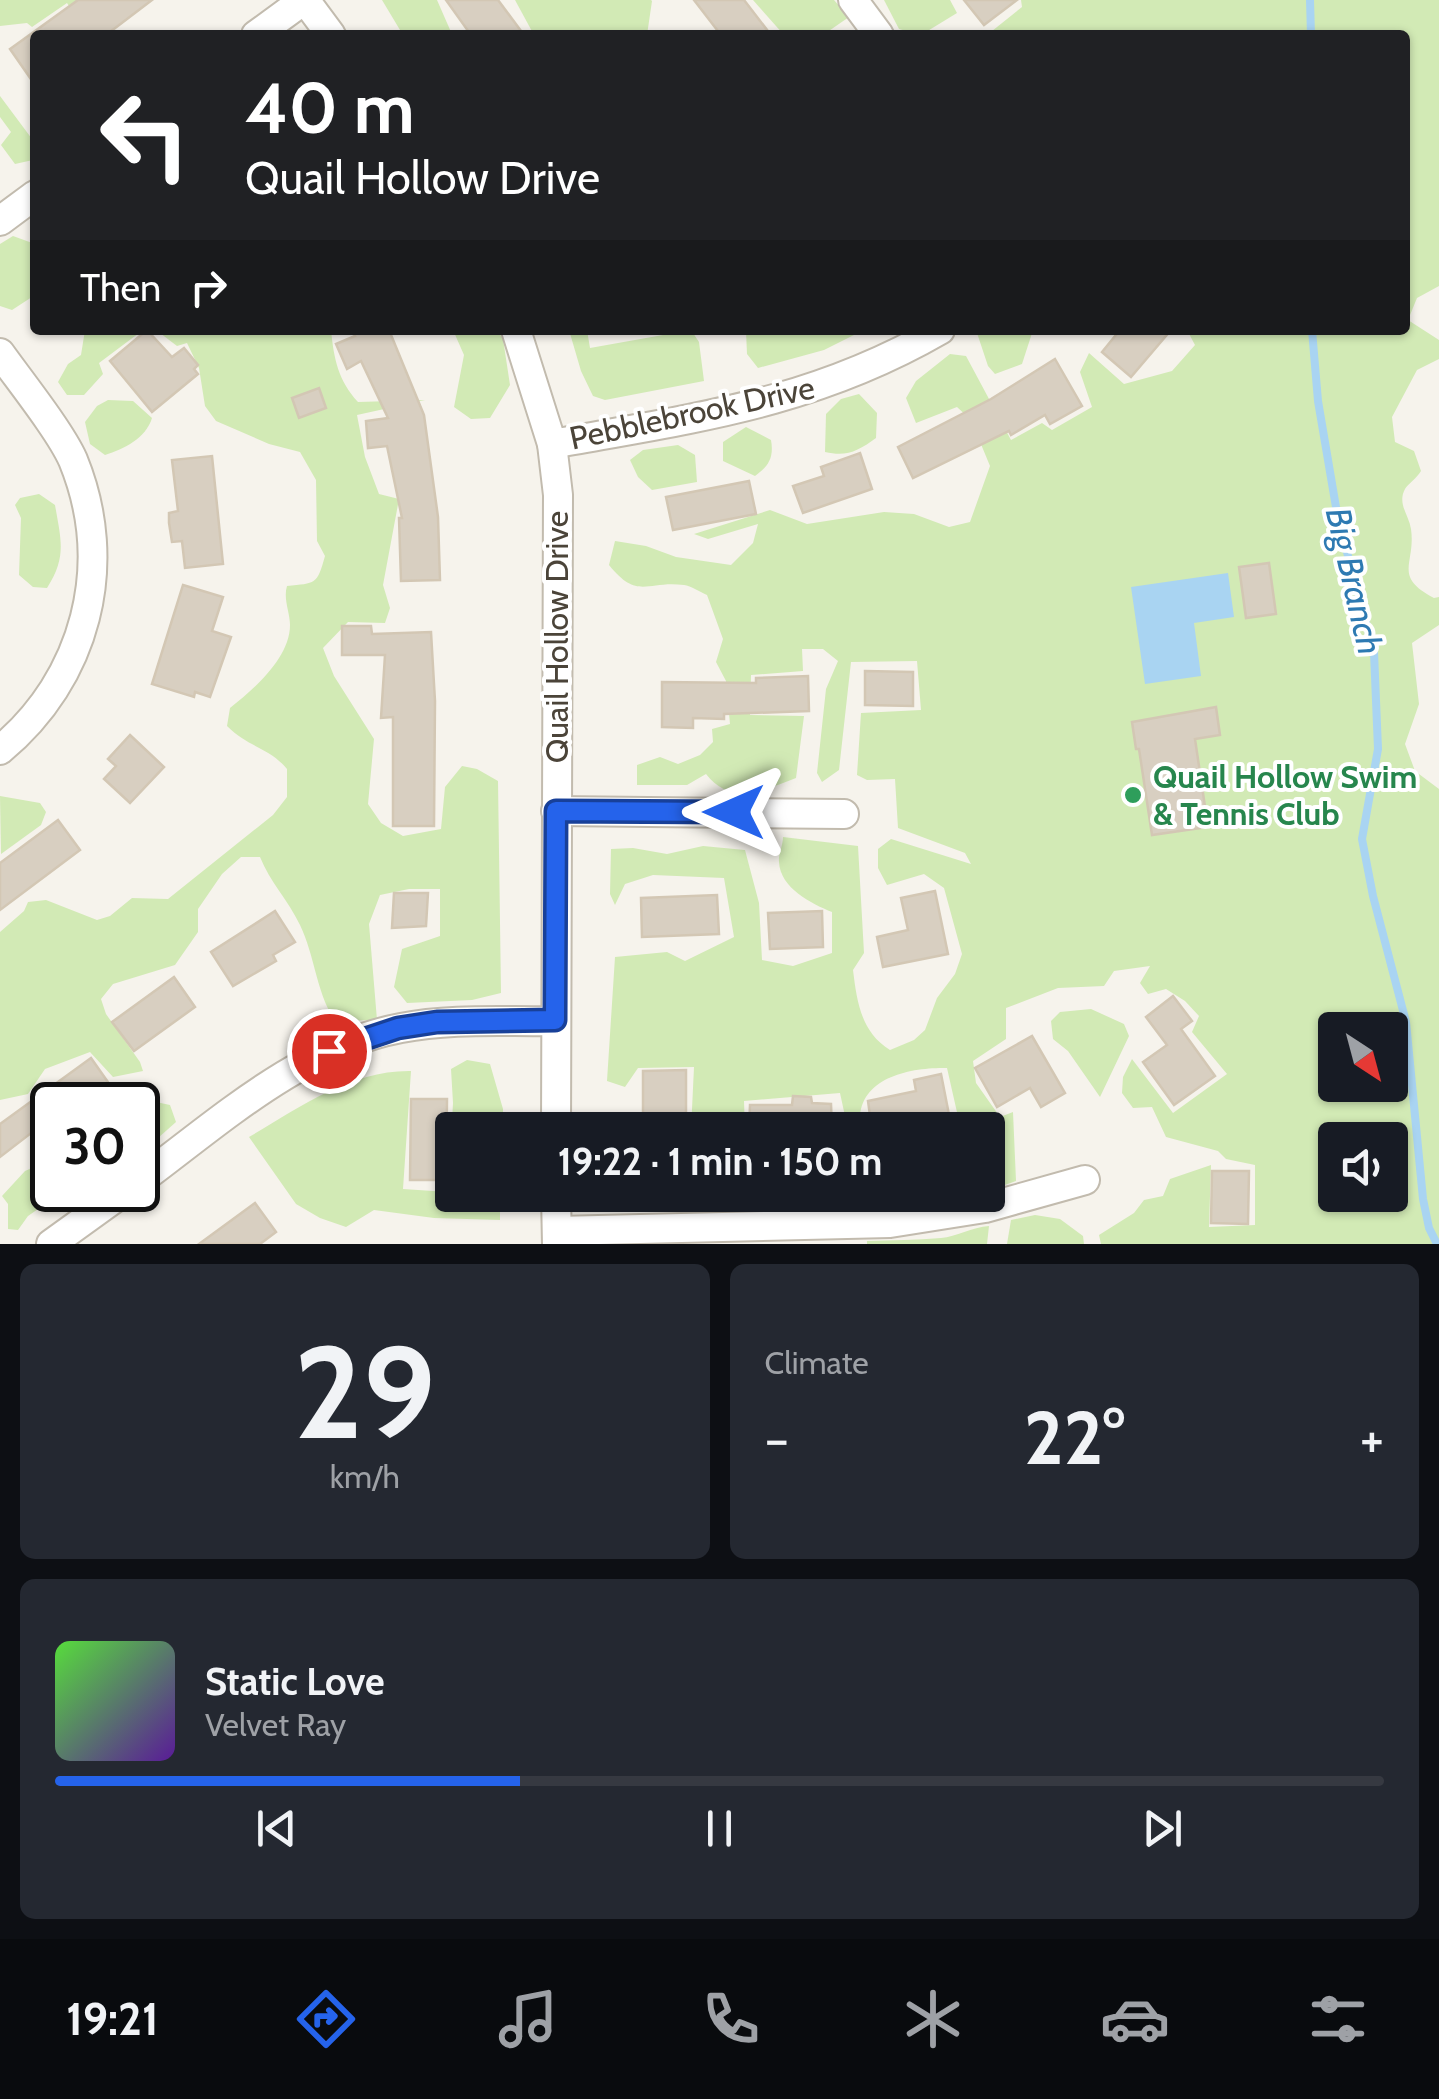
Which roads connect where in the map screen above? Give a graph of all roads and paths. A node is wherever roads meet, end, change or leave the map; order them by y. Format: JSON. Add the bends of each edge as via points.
{"nodes":[{"id":1,"x":305,"y":0,"type":"edge"},
{"id":2,"x":853,"y":0,"type":"edge"},
{"id":3,"x":263,"y":30,"type":"edge"},
{"id":4,"x":327,"y":30,"type":"edge"},
{"id":5,"x":875,"y":30,"type":"edge"},
{"id":6,"x":30,"y":199,"type":"edge"},
{"id":7,"x":0,"y":221,"type":"edge"},
{"id":8,"x":518,"y":335,"type":"edge"},
{"id":9,"x":930,"y":335,"type":"edge"},
{"id":10,"x":0,"y":353,"type":"edge"},
{"id":11,"x":552,"y":444,"type":"junction"},
{"id":12,"x":0,"y":750,"type":"edge"},
{"id":13,"x":556,"y":811,"type":"junction"},
{"id":14,"x":844,"y":814,"type":"dead end"},
{"id":15,"x":555,"y":1020,"type":"junction"},
{"id":16,"x":556,"y":1112,"type":"edge"},
{"id":17,"x":160,"y":1166,"type":"edge"},
{"id":18,"x":1085,"y":1180,"type":"dead end"},
{"id":19,"x":95,"y":1212,"type":"edge"},
{"id":20,"x":556,"y":1212,"type":"edge"},
{"id":21,"x":557,"y":1237,"type":"edge"},
{"id":22,"x":51,"y":1244,"type":"edge"}],
"edges":[{"from":1,"to":3,"type":"street"},
{"from":1,"to":4,"type":"street"},
{"from":2,"to":5,"type":"street"},
{"from":6,"to":7,"type":"street"},
{"from":8,"to":11,"type":"street","name":"Quail Hollow Drive"},
{"from":9,"to":11,"type":"street","name":"Pebblebrook Drive","via":[[786,398]]},
{"from":10,"to":12,"type":"street","via":[[72,460],[87,510],[91,580],[74,653],[54,692]]},
{"from":11,"to":13,"type":"street","name":"Quail Hollow Drive","via":[[560,558]]},
{"from":13,"to":14,"type":"street"},
{"from":13,"to":15,"type":"street","name":"Quail Hollow Drive"},
{"from":15,"to":16,"type":"street","name":"Quail Hollow Drive"},
{"from":15,"to":17,"type":"street","via":[[437,1022],[329,1051]]},
{"from":18,"to":21,"type":"street","via":[[984,1208],[890,1223]]},
{"from":19,"to":22,"type":"street"},
{"from":20,"to":21,"type":"street"}]}
